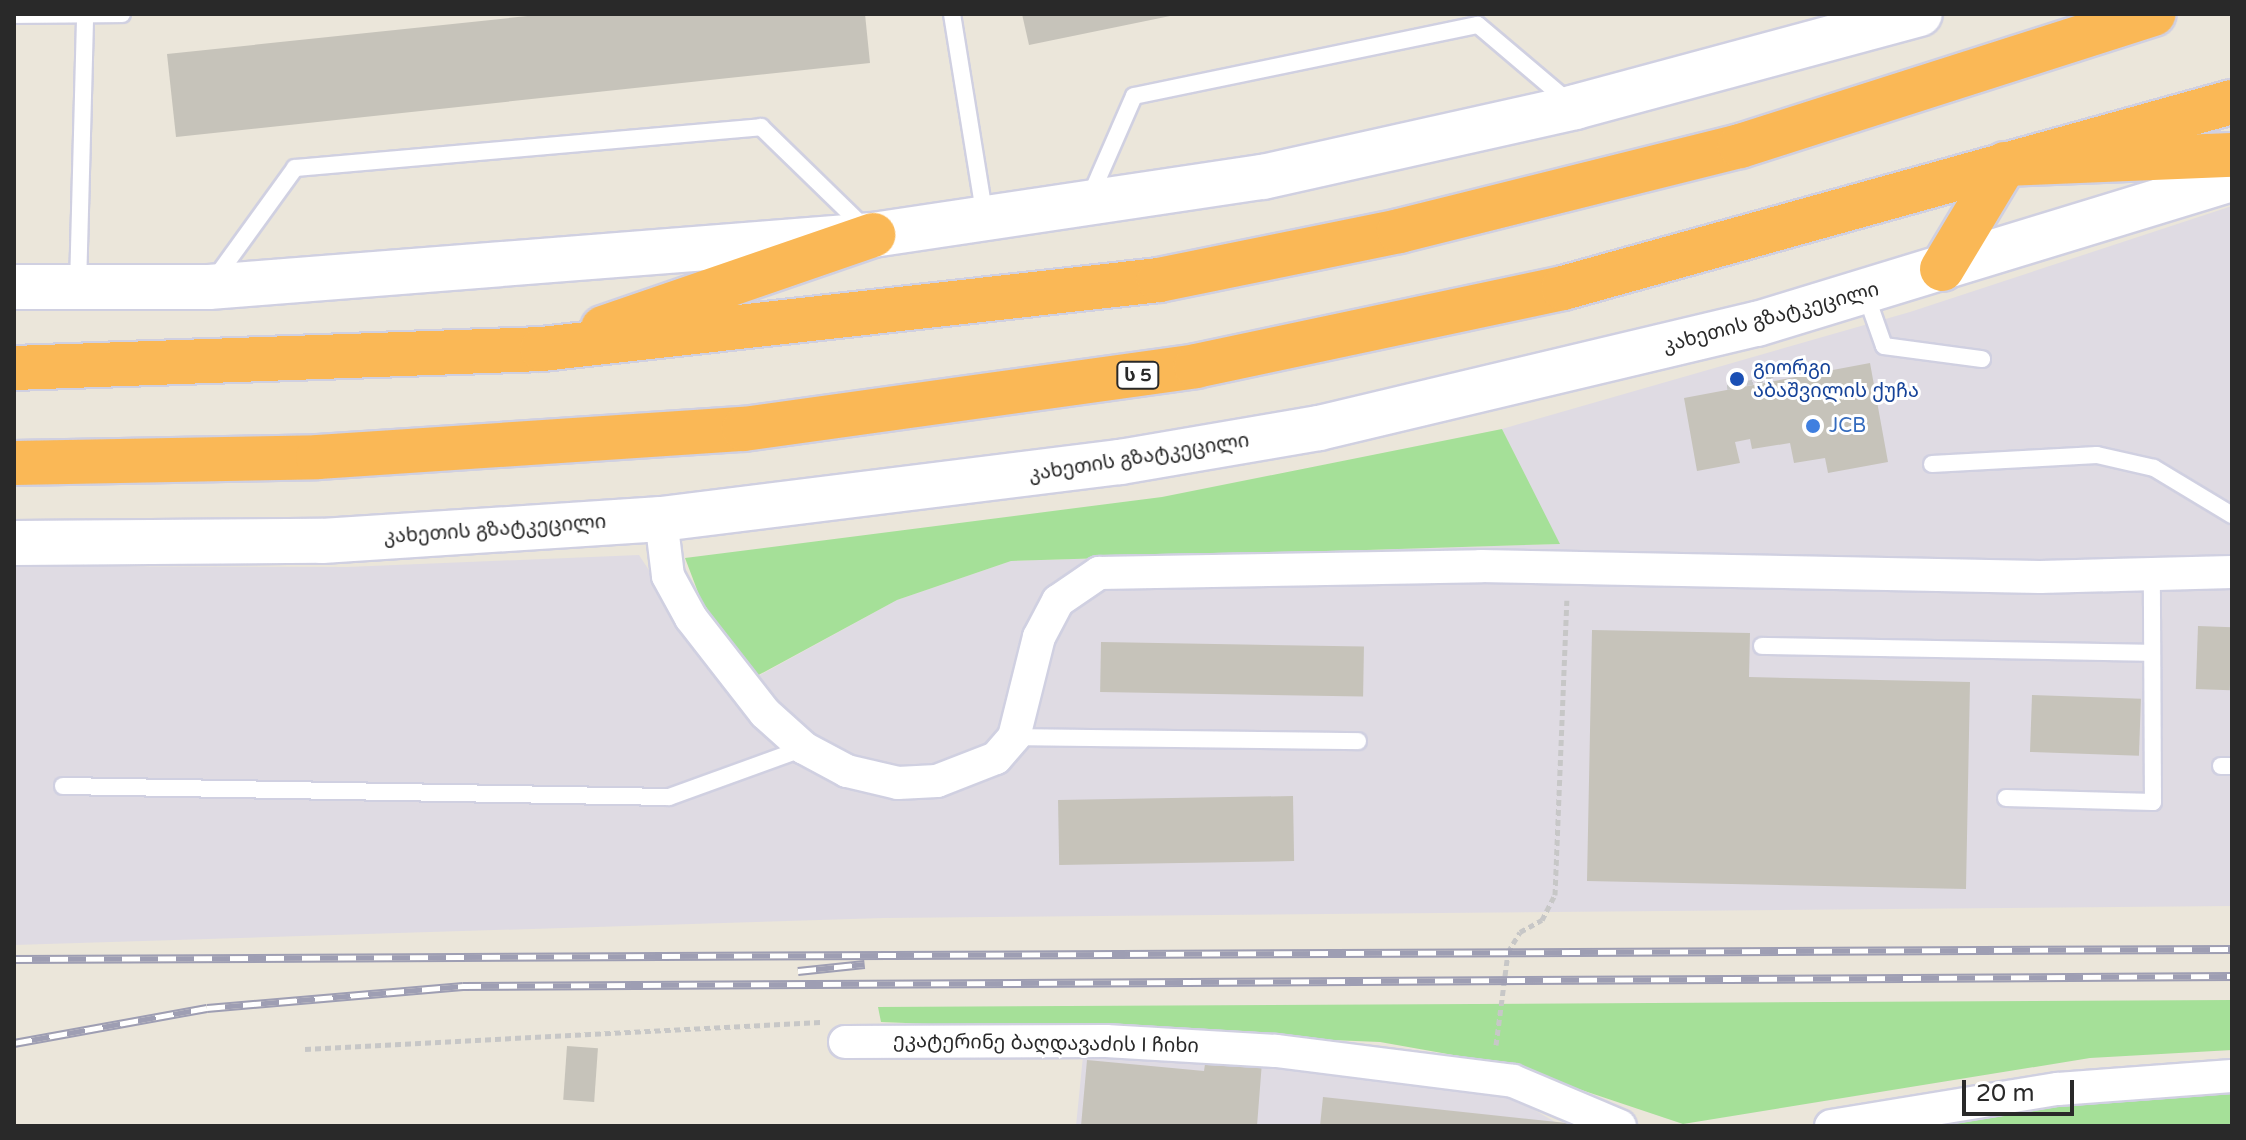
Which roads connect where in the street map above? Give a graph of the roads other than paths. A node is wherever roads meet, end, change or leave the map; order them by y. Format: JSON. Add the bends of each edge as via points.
{"nodes":[{"id":1,"x":122,"y":14,"type":"edge"},
{"id":2,"x":952,"y":14,"type":"edge"},
{"id":3,"x":1920,"y":14,"type":"edge"},
{"id":4,"x":2153,"y":14,"type":"edge"},
{"id":5,"x":14,"y":15,"type":"edge"},
{"id":6,"x":85,"y":17,"type":"junction"},
{"id":7,"x":2232,"y":102,"type":"edge"},
{"id":8,"x":1575,"y":107,"type":"junction"},
{"id":9,"x":2232,"y":155,"type":"edge"},
{"id":10,"x":2005,"y":164,"type":"junction"},
{"id":11,"x":2232,"y":179,"type":"edge"},
{"id":12,"x":1087,"y":203,"type":"junction"},
{"id":13,"x":985,"y":219,"type":"junction"},
{"id":14,"x":873,"y":235,"type":"junction"},
{"id":15,"x":1942,"y":269,"type":"junction"},
{"id":16,"x":20,"y":280,"type":"edge"},
{"id":17,"x":209,"y":287,"type":"junction"},
{"id":18,"x":78,"y":289,"type":"junction"},
{"id":19,"x":1866,"y":295,"type":"junction"},
{"id":20,"x":542,"y":349,"type":"junction"},
{"id":21,"x":1982,"y":359,"type":"dead end"},
{"id":22,"x":14,"y":368,"type":"edge"},
{"id":23,"x":14,"y":463,"type":"edge"},
{"id":24,"x":1932,"y":464,"type":"dead end"},
{"id":25,"x":2232,"y":515,"type":"edge"},
{"id":26,"x":661,"y":519,"type":"junction"},
{"id":27,"x":14,"y":543,"type":"edge"},
{"id":28,"x":2232,"y":572,"type":"edge"},
{"id":29,"x":2152,"y":574,"type":"junction"},
{"id":30,"x":1762,"y":646,"type":"dead end"},
{"id":31,"x":2152,"y":653,"type":"junction"},
{"id":32,"x":1014,"y":737,"type":"junction"},
{"id":33,"x":1358,"y":741,"type":"dead end"},
{"id":34,"x":804,"y":748,"type":"junction"},
{"id":35,"x":63,"y":786,"type":"dead end"},
{"id":36,"x":2006,"y":798,"type":"dead end"},
{"id":37,"x":836,"y":1032,"type":"road end"},
{"id":38,"x":2232,"y":1076,"type":"edge"},
{"id":39,"x":1620,"y":1126,"type":"edge"},
{"id":40,"x":1831,"y":1126,"type":"edge"}],
"edges":[{"from":1,"to":6,"type":"lane"},
{"from":2,"to":13,"type":"lane"},
{"from":3,"to":8,"type":"street"},
{"from":4,"to":20,"type":"highway","via":[[1740,146],[1399,231],[1159,280],[1015,301]]},
{"from":5,"to":6,"type":"lane"},
{"from":6,"to":18,"type":"lane"},
{"from":7,"to":10,"type":"highway","number":"ს 5"},
{"from":8,"to":12,"type":"street","via":[[1263,177]]},
{"from":8,"to":12,"type":"lane","via":[[1478,25],[1134,96]]},
{"from":9,"to":10,"type":"highway"},
{"from":10,"to":15,"type":"highway"},
{"from":10,"to":23,"type":"highway","number":"ს 5","via":[[1578,284],[1196,366],[744,429],[318,457]]},
{"from":11,"to":15,"type":"street","name":"კახეთის გზატკეცილი"},
{"from":12,"to":13,"type":"street"},
{"from":13,"to":14,"type":"street"},
{"from":14,"to":17,"type":"street"},
{"from":14,"to":17,"type":"lane","via":[[761,127],[295,168]]},
{"from":14,"to":20,"type":"highway"},
{"from":15,"to":19,"type":"street","name":"კახეთის გზატკეცილი"},
{"from":16,"to":18,"type":"street"},
{"from":17,"to":18,"type":"street"},
{"from":19,"to":21,"type":"lane","via":[[1884,346]]},
{"from":19,"to":26,"type":"street","name":"კახეთის გზატკეცილი","via":[[1319,428],[962,486]]},
{"from":20,"to":22,"type":"highway"},
{"from":24,"to":25,"type":"lane","via":[[2097,455],[2154,468]]},
{"from":26,"to":27,"type":"street","name":"კახეთის გზატკეცილი","via":[[322,541]]},
{"from":26,"to":34,"type":"street","via":[[668,576],[691,618],[765,713]]},
{"from":28,"to":29,"type":"street"},
{"from":29,"to":31,"type":"lane"},
{"from":29,"to":32,"type":"street","via":[[1568,568],[1099,573],[1058,601],[1045,625]]},
{"from":30,"to":31,"type":"lane"},
{"from":31,"to":36,"type":"lane","via":[[2153,802]]},
{"from":32,"to":33,"type":"lane"},
{"from":32,"to":34,"type":"street","via":[[996,758],[937,781],[898,783],[847,771]]},
{"from":34,"to":35,"type":"lane","via":[[669,797]]},
{"from":37,"to":39,"type":"street","name":"ეკატერინე ბაღდავაძის I ჩიხი","via":[[1276,1051],[1495,1078]]},
{"from":38,"to":40,"type":"street","via":[[2058,1089]]}]}
